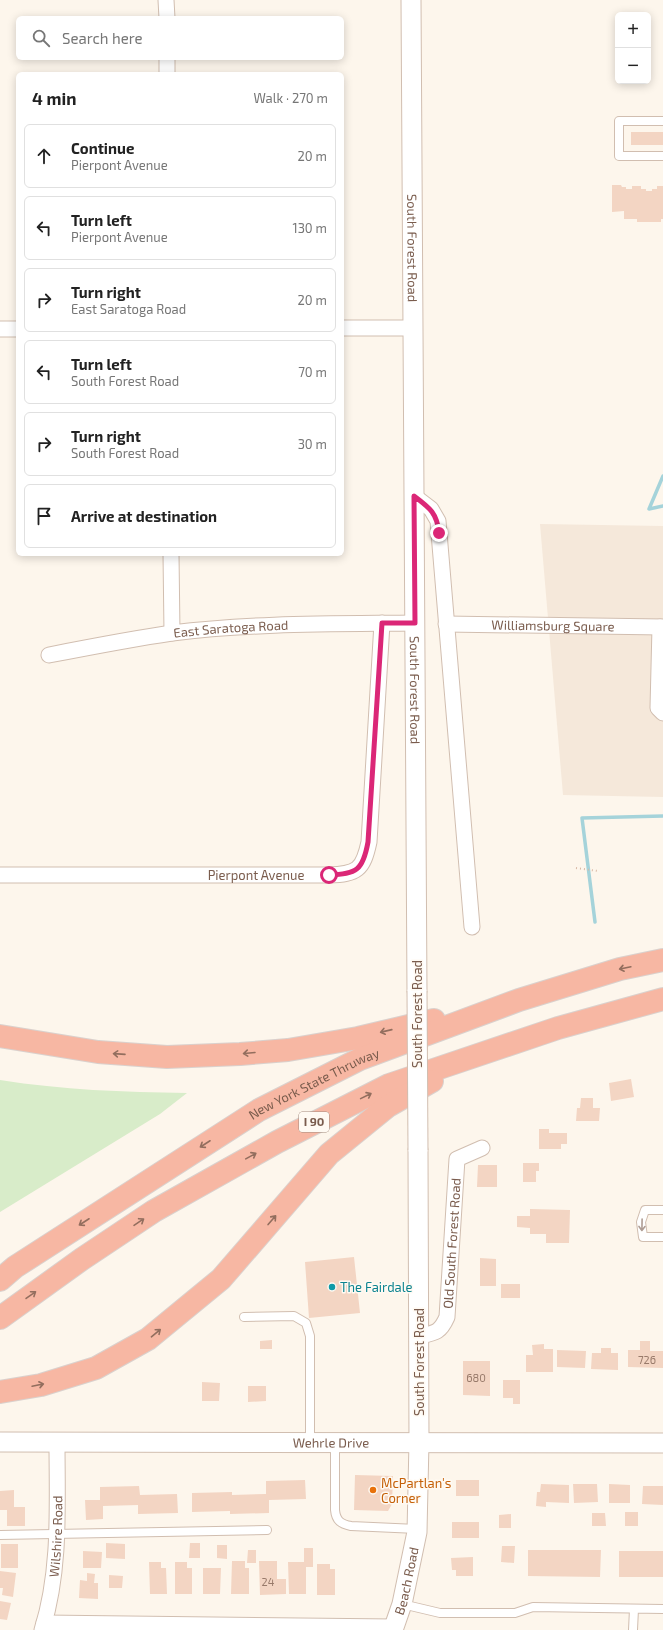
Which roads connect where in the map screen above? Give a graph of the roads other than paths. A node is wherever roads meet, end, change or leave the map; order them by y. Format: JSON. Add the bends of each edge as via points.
{"nodes":[{"id":1,"x":166,"y":0,"type":"edge"},
{"id":2,"x":411,"y":0,"type":"edge"},
{"id":3,"x":167,"y":16,"type":"edge"},
{"id":4,"x":167,"y":60,"type":"edge"},
{"id":5,"x":167,"y":72,"type":"edge"},
{"id":6,"x":663,"y":121,"type":"edge"},
{"id":7,"x":663,"y":156,"type":"edge"},
{"id":8,"x":344,"y":328,"type":"edge"},
{"id":9,"x":414,"y":328,"type":"junction"},
{"id":10,"x":0,"y":329,"type":"edge"},
{"id":11,"x":16,"y":329,"type":"edge"},
{"id":12,"x":414,"y":496,"type":"junction"},
{"id":13,"x":171,"y":556,"type":"edge"},
{"id":14,"x":382,"y":623,"type":"junction"},
{"id":15,"x":415,"y":623,"type":"junction"},
{"id":16,"x":446,"y":624,"type":"junction"},
{"id":17,"x":662,"y":627,"type":"edge"},
{"id":18,"x":172,"y":633,"type":"junction"},
{"id":19,"x":49,"y":654,"type":"dead end"},
{"id":20,"x":663,"y":713,"type":"edge"},
{"id":21,"x":0,"y":875,"type":"edge"},
{"id":22,"x":472,"y":927,"type":"dead end"},
{"id":23,"x":663,"y":960,"type":"edge"},
{"id":24,"x":663,"y":999,"type":"edge"},
{"id":25,"x":519,"y":1000,"type":"junction"},
{"id":26,"x":0,"y":1036,"type":"edge"},
{"id":27,"x":478,"y":1056,"type":"junction"},
{"id":28,"x":482,"y":1148,"type":"dead end"},
{"id":29,"x":663,"y":1210,"type":"edge"},
{"id":30,"x":663,"y":1237,"type":"edge"},
{"id":31,"x":0,"y":1280,"type":"edge"},
{"id":32,"x":244,"y":1317,"type":"dead end"},
{"id":33,"x":0,"y":1318,"type":"edge"},
{"id":34,"x":419,"y":1336,"type":"junction"},
{"id":35,"x":0,"y":1392,"type":"edge"},
{"id":36,"x":0,"y":1442,"type":"edge"},
{"id":37,"x":57,"y":1442,"type":"junction"},
{"id":38,"x":310,"y":1442,"type":"junction"},
{"id":39,"x":335,"y":1442,"type":"junction"},
{"id":40,"x":419,"y":1442,"type":"junction"},
{"id":41,"x":663,"y":1443,"type":"edge"},
{"id":42,"x":267,"y":1530,"type":"dead end"},
{"id":43,"x":417,"y":1530,"type":"junction"},
{"id":44,"x":56,"y":1533,"type":"junction"},
{"id":45,"x":0,"y":1535,"type":"edge"},
{"id":46,"x":402,"y":1604,"type":"junction"},
{"id":47,"x":634,"y":1608,"type":"junction"},
{"id":48,"x":663,"y":1609,"type":"edge"},
{"id":49,"x":43,"y":1627,"type":"edge"},
{"id":50,"x":394,"y":1628,"type":"edge"},
{"id":51,"x":633,"y":1630,"type":"edge"}],
"edges":[{"from":1,"to":3,"type":"street"},
{"from":2,"to":9,"type":"street","name":"South Forest Road"},
{"from":4,"to":5,"type":"street"},
{"from":6,"to":7,"type":"lane","via":[[619,121],[619,156]]},
{"from":8,"to":9,"type":"street"},
{"from":9,"to":12,"type":"street","name":"South Forest Road"},
{"from":10,"to":11,"type":"street"},
{"from":12,"to":15,"type":"street","name":"South Forest Road"},
{"from":12,"to":16,"type":"street","via":[[431,509],[438,521]]},
{"from":13,"to":18,"type":"street"},
{"from":14,"to":15,"type":"street","name":"East Saratoga Road"},
{"from":14,"to":18,"type":"street","name":"East Saratoga Road"},
{"from":14,"to":21,"type":"street","name":"Pierpont Avenue","via":[[368,842],[365,858],[357,870],[346,875]]},
{"from":15,"to":34,"type":"street","name":"South Forest Road","bridge":true},
{"from":16,"to":17,"type":"street","name":"Williamsburg Square"},
{"from":16,"to":22,"type":"street"},
{"from":17,"to":20,"type":"street","name":"Williamsburg Square","via":[[658,708]]},
{"from":18,"to":19,"type":"street","name":"East Saratoga Road"},
{"from":23,"to":25,"type":"highway","name":"New York State Thruway","one_way":true,"via":[[620,969]]},
{"from":24,"to":27,"type":"highway","number":"I 90","via":[[558,1028]]},
{"from":25,"to":26,"type":"highway","one_way":true,"via":[[358,1038],[288,1050],[240,1054],[167,1057],[106,1053]]},
{"from":25,"to":31,"type":"highway","name":"New York State Thruway","one_way":true,"via":[[360,1059],[260,1110],[21,1263]]},
{"from":33,"to":27,"type":"highway","number":"I 90","one_way":true,"via":[[154,1211],[215,1176],[389,1085]]},
{"from":35,"to":27,"type":"highway","one_way":true,"via":[[41,1385],[96,1368],[148,1339],[221,1279],[329,1154],[348,1137],[388,1106]]},
{"from":28,"to":34,"type":"street","name":"Old South Forest Road","via":[[457,1159],[447,1317],[436,1333]]},
{"from":29,"to":30,"type":"lane","one_way":true,"via":[[645,1210],[641,1222],[643,1237]]},
{"from":32,"to":38,"type":"lane","via":[[294,1316],[306,1323],[310,1336]]},
{"from":34,"to":40,"type":"street","name":"South Forest Road"},
{"from":36,"to":37,"type":"street","name":"Wehrle Drive"},
{"from":37,"to":38,"type":"street","name":"Wehrle Drive"},
{"from":37,"to":44,"type":"street","name":"Wilshire Road"},
{"from":38,"to":39,"type":"street","name":"Wehrle Drive"},
{"from":39,"to":40,"type":"street","name":"Wehrle Drive"},
{"from":39,"to":43,"type":"lane","via":[[335,1510],[338,1520],[351,1526]]},
{"from":40,"to":41,"type":"street","name":"Wehrle Drive"},
{"from":40,"to":43,"type":"street","name":"South Forest Road"},
{"from":42,"to":44,"type":"lane"},
{"from":43,"to":46,"type":"street","name":"Beach Road"},
{"from":44,"to":45,"type":"lane"},
{"from":44,"to":49,"type":"street","name":"Wilshire Road","via":[[48,1610]]},
{"from":46,"to":47,"type":"lane","via":[[440,1613],[515,1613],[533,1607]]},
{"from":46,"to":50,"type":"street","name":"Beach Road"},
{"from":47,"to":48,"type":"lane"},
{"from":47,"to":51,"type":"lane"},
{"from":49,"to":50,"type":"street"}]}
